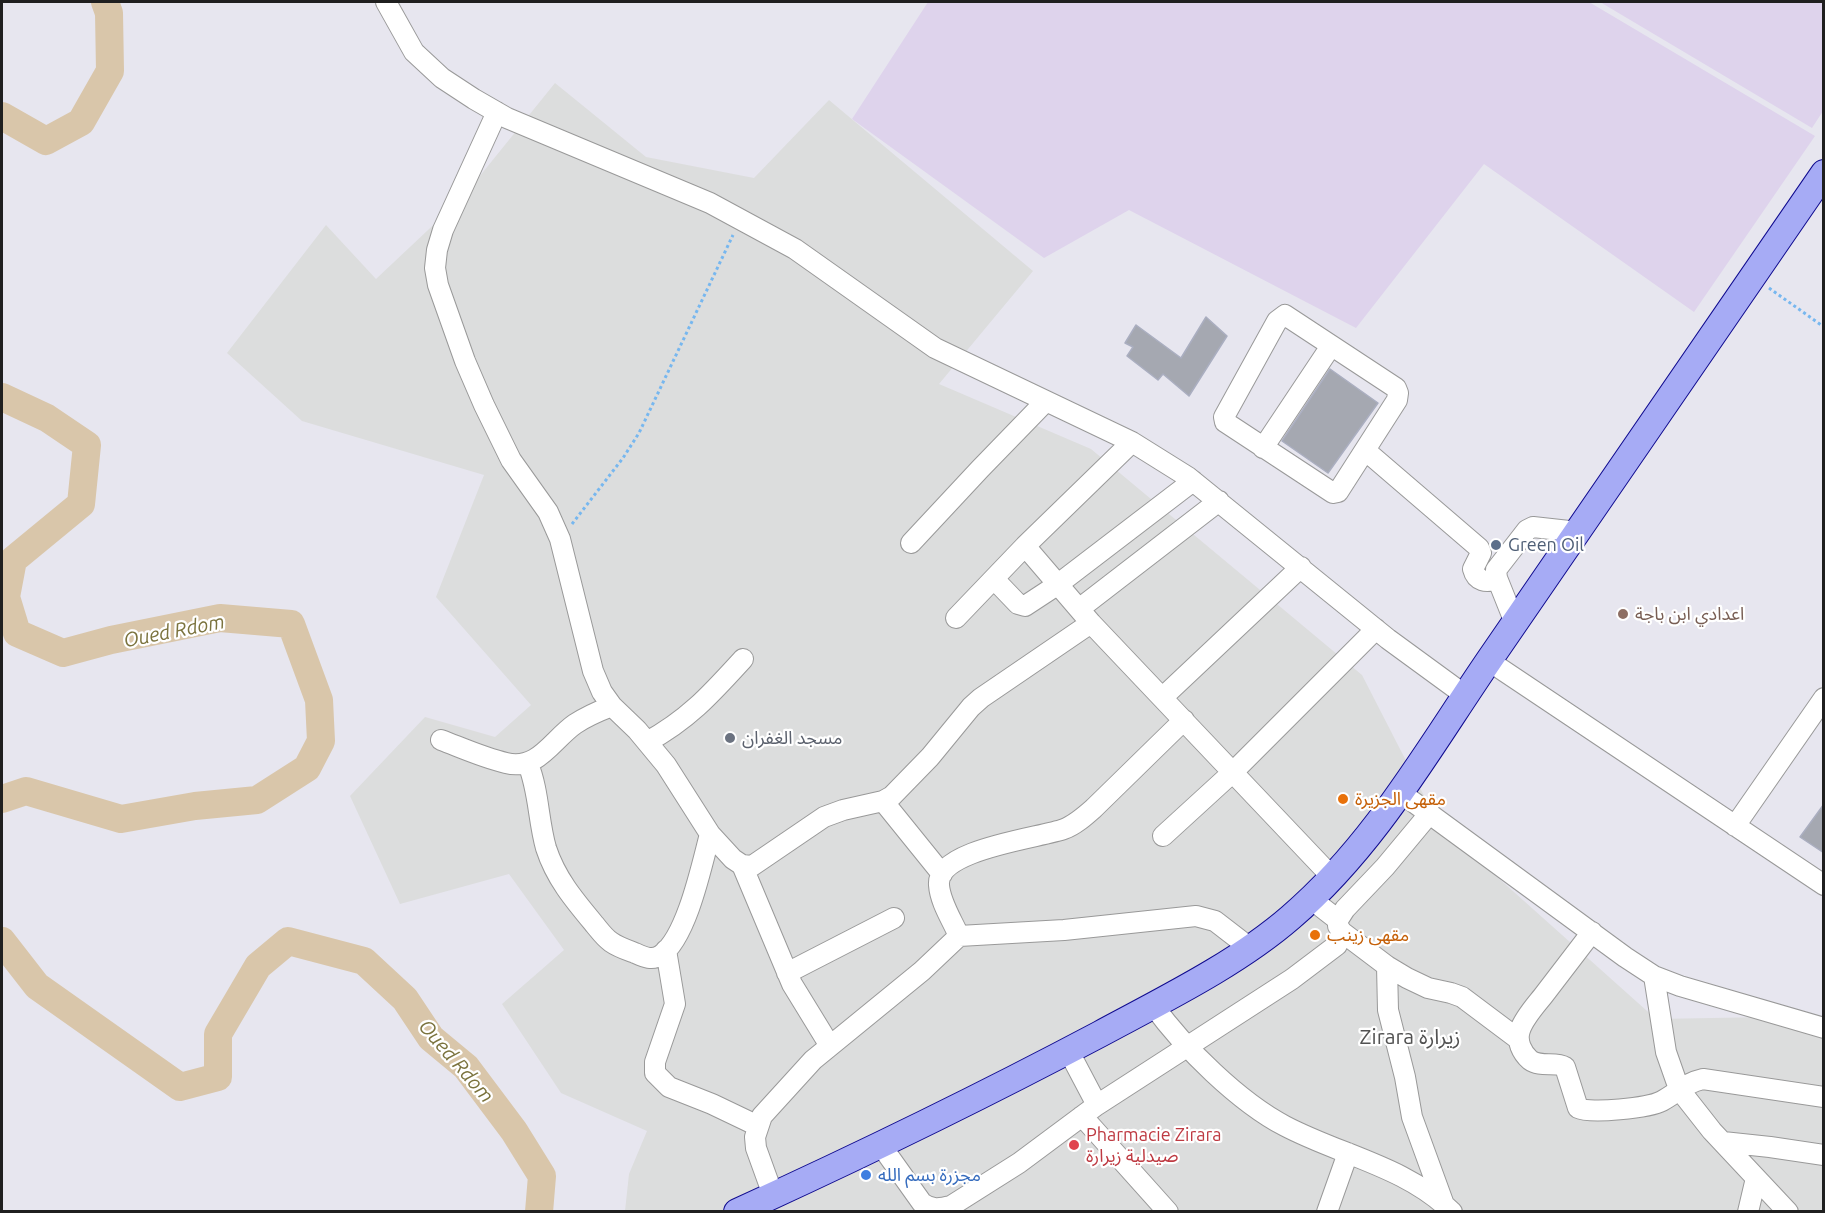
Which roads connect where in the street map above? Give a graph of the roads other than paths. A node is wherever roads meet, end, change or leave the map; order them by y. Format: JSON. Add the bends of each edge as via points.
{"nodes":[{"id":1,"x":386,"y":2,"type":"edge"},
{"id":2,"x":497,"y":112,"type":"junction"},
{"id":3,"x":1824,"y":173,"type":"edge"},
{"id":4,"x":1331,"y":346,"type":"junction"},
{"id":5,"x":1046,"y":401,"type":"junction"},
{"id":6,"x":1132,"y":442,"type":"junction"},
{"id":7,"x":1263,"y":448,"type":"junction"},
{"id":8,"x":1366,"y":451,"type":"junction"},
{"id":9,"x":1193,"y":481,"type":"junction"},
{"id":10,"x":1219,"y":501,"type":"junction"},
{"id":11,"x":1578,"y":532,"type":"junction"},
{"id":12,"x":911,"y":543,"type":"dead end"},
{"id":13,"x":1025,"y":546,"type":"junction"},
{"id":14,"x":1301,"y":567,"type":"junction"},
{"id":15,"x":994,"y":579,"type":"junction"},
{"id":16,"x":1497,"y":579,"type":"junction"},
{"id":17,"x":1057,"y":585,"type":"junction"},
{"id":18,"x":1085,"y":616,"type":"junction"},
{"id":19,"x":957,"y":618,"type":"dead end"},
{"id":20,"x":1515,"y":623,"type":"junction"},
{"id":21,"x":1376,"y":629,"type":"junction"},
{"id":22,"x":743,"y":659,"type":"dead end"},
{"id":23,"x":1489,"y":661,"type":"junction"},
{"id":24,"x":1466,"y":696,"type":"junction"},
{"id":25,"x":1162,"y":697,"type":"junction"},
{"id":26,"x":1824,"y":698,"type":"edge"},
{"id":27,"x":612,"y":706,"type":"junction"},
{"id":28,"x":1184,"y":720,"type":"junction"},
{"id":29,"x":441,"y":740,"type":"dead end"},
{"id":30,"x":647,"y":742,"type":"junction"},
{"id":31,"x":528,"y":764,"type":"junction"},
{"id":32,"x":1233,"y":772,"type":"junction"},
{"id":33,"x":1401,"y":793,"type":"junction"},
{"id":34,"x":883,"y":801,"type":"junction"},
{"id":35,"x":1430,"y":813,"type":"junction"},
{"id":36,"x":1735,"y":826,"type":"junction"},
{"id":37,"x":710,"y":834,"type":"junction"},
{"id":38,"x":1163,"y":836,"type":"dead end"},
{"id":39,"x":742,"y":865,"type":"junction"},
{"id":40,"x":942,"y":874,"type":"junction"},
{"id":41,"x":1332,"y":877,"type":"junction"},
{"id":42,"x":1824,"y":885,"type":"edge"},
{"id":43,"x":1311,"y":899,"type":"junction"},
{"id":44,"x":894,"y":918,"type":"dead end"},
{"id":45,"x":1340,"y":926,"type":"junction"},
{"id":46,"x":1592,"y":932,"type":"junction"},
{"id":47,"x":959,"y":936,"type":"junction"},
{"id":48,"x":1250,"y":948,"type":"junction"},
{"id":49,"x":666,"y":950,"type":"junction"},
{"id":50,"x":1387,"y":966,"type":"junction"},
{"id":51,"x":787,"y":973,"type":"junction"},
{"id":52,"x":1654,"y":976,"type":"junction"},
{"id":53,"x":1153,"y":1005,"type":"junction"},
{"id":54,"x":1824,"y":1028,"type":"edge"},
{"id":55,"x":1518,"y":1039,"type":"junction"},
{"id":56,"x":830,"y":1046,"type":"junction"},
{"id":57,"x":1187,"y":1046,"type":"junction"},
{"id":58,"x":1068,"y":1050,"type":"junction"},
{"id":59,"x":1679,"y":1089,"type":"junction"},
{"id":60,"x":1824,"y":1097,"type":"edge"},
{"id":61,"x":1089,"y":1111,"type":"junction"},
{"id":62,"x":758,"y":1126,"type":"junction"},
{"id":63,"x":1723,"y":1142,"type":"junction"},
{"id":64,"x":880,"y":1144,"type":"junction"},
{"id":65,"x":1348,"y":1153,"type":"junction"},
{"id":66,"x":1824,"y":1155,"type":"edge"},
{"id":67,"x":1756,"y":1178,"type":"junction"},
{"id":68,"x":773,"y":1195,"type":"junction"},
{"id":69,"x":1447,"y":1207,"type":"edge"},
{"id":70,"x":737,"y":1212,"type":"edge"},
{"id":71,"x":1168,"y":1212,"type":"edge"},
{"id":72,"x":1328,"y":1212,"type":"edge"},
{"id":73,"x":1748,"y":1212,"type":"edge"},
{"id":74,"x":1788,"y":1212,"type":"edge"}],
"edges":[{"from":1,"to":2,"type":"street","via":[[414,52],[442,78]]},
{"from":2,"to":5,"type":"street","via":[[710,203],[795,249],[935,348]]},
{"from":2,"to":27,"type":"street","via":[[443,230],[436,259],[438,285],[484,405],[511,460],[548,512],[560,539],[593,671]]},
{"from":3,"to":11,"type":"main road"},
{"from":4,"to":7,"type":"street"},
{"from":4,"to":7,"type":"street","via":[[1285,315],[1277,321],[1224,417],[1231,427]]},
{"from":4,"to":8,"type":"street","via":[[1398,393]]},
{"from":5,"to":6,"type":"street"},
{"from":5,"to":12,"type":"street"},
{"from":6,"to":9,"type":"street"},
{"from":6,"to":13,"type":"street"},
{"from":7,"to":8,"type":"street","via":[[1333,493],[1338,492]]},
{"from":8,"to":16,"type":"street","via":[[1479,548],[1474,574],[1485,583]]},
{"from":9,"to":10,"type":"street"},
{"from":9,"to":17,"type":"street"},
{"from":10,"to":14,"type":"street"},
{"from":10,"to":18,"type":"street"},
{"from":11,"to":16,"type":"street","via":[[1533,527],[1527,530],[1496,570]]},
{"from":11,"to":20,"type":"main road"},
{"from":13,"to":15,"type":"street"},
{"from":13,"to":17,"type":"street"},
{"from":14,"to":21,"type":"street"},
{"from":14,"to":25,"type":"street"},
{"from":15,"to":17,"type":"street","via":[[1018,604],[1025,606]]},
{"from":15,"to":19,"type":"street"},
{"from":16,"to":20,"type":"street"},
{"from":17,"to":18,"type":"street"},
{"from":18,"to":25,"type":"street"},
{"from":18,"to":34,"type":"street","via":[[971,707],[906,783]]},
{"from":20,"to":23,"type":"main road"},
{"from":21,"to":24,"type":"street"},
{"from":21,"to":32,"type":"street"},
{"from":22,"to":30,"type":"street","via":[[696,710]]},
{"from":23,"to":24,"type":"main road"},
{"from":23,"to":36,"type":"street"},
{"from":24,"to":33,"type":"main road"},
{"from":25,"to":28,"type":"street"},
{"from":26,"to":36,"type":"street"},
{"from":27,"to":30,"type":"street"},
{"from":27,"to":31,"type":"street","via":[[573,725]]},
{"from":28,"to":32,"type":"street"},
{"from":28,"to":40,"type":"street","via":[[1094,808],[1065,829],[980,850]]},
{"from":29,"to":31,"type":"street","via":[[507,764]]},
{"from":30,"to":37,"type":"street"},
{"from":31,"to":49,"type":"street","via":[[546,848],[574,901],[604,936],[617,945],[653,958]]},
{"from":32,"to":38,"type":"street"},
{"from":32,"to":41,"type":"street"},
{"from":33,"to":35,"type":"street"},
{"from":33,"to":41,"type":"main road"},
{"from":34,"to":39,"type":"street","via":[[834,813],[752,866]]},
{"from":34,"to":40,"type":"street"},
{"from":35,"to":45,"type":"street","via":[[1345,909]]},
{"from":35,"to":46,"type":"street"},
{"from":36,"to":42,"type":"street"},
{"from":37,"to":39,"type":"street"},
{"from":37,"to":49,"type":"street","via":[[691,905]]},
{"from":39,"to":51,"type":"street"},
{"from":40,"to":47,"type":"street","via":[[939,883],[943,900]]},
{"from":41,"to":43,"type":"main road"},
{"from":43,"to":45,"type":"street"},
{"from":43,"to":48,"type":"main road"},
{"from":44,"to":51,"type":"street"},
{"from":45,"to":50,"type":"street"},
{"from":45,"to":57,"type":"street","via":[[1340,940],[1329,951]]},
{"from":46,"to":52,"type":"street"},
{"from":46,"to":55,"type":"street","via":[[1532,1011]]},
{"from":47,"to":48,"type":"street","via":[[1196,916],[1215,921]]},
{"from":47,"to":56,"type":"street"},
{"from":48,"to":53,"type":"main road"},
{"from":49,"to":62,"type":"street","via":[[675,1004],[655,1062],[655,1073],[669,1087]]},
{"from":50,"to":55,"type":"street","via":[[1428,988],[1462,997]]},
{"from":50,"to":69,"type":"street","via":[[1388,1010],[1412,1117]]},
{"from":51,"to":56,"type":"street"},
{"from":52,"to":54,"type":"street"},
{"from":52,"to":59,"type":"street","via":[[1666,1052]]},
{"from":53,"to":57,"type":"street"},
{"from":53,"to":58,"type":"main road"},
{"from":55,"to":59,"type":"street","via":[[1532,1062],[1565,1067],[1576,1106],[1585,1111],[1641,1108],[1660,1103]]},
{"from":56,"to":62,"type":"street","via":[[762,1116]]},
{"from":57,"to":61,"type":"street"},
{"from":57,"to":65,"type":"street","via":[[1262,1113]]},
{"from":58,"to":61,"type":"street"},
{"from":58,"to":64,"type":"main road"},
{"from":59,"to":60,"type":"street","via":[[1703,1079]]},
{"from":59,"to":63,"type":"street"},
{"from":61,"to":64,"type":"street","via":[[1019,1163],[960,1201],[939,1209],[922,1203]]},
{"from":61,"to":71,"type":"street"},
{"from":62,"to":68,"type":"street","via":[[756,1148]]},
{"from":63,"to":66,"type":"street"},
{"from":63,"to":67,"type":"street"},
{"from":64,"to":68,"type":"main road"},
{"from":65,"to":69,"type":"street","via":[[1433,1194]]},
{"from":65,"to":72,"type":"street"},
{"from":67,"to":73,"type":"street"},
{"from":67,"to":74,"type":"street"},
{"from":68,"to":70,"type":"main road"}]}
